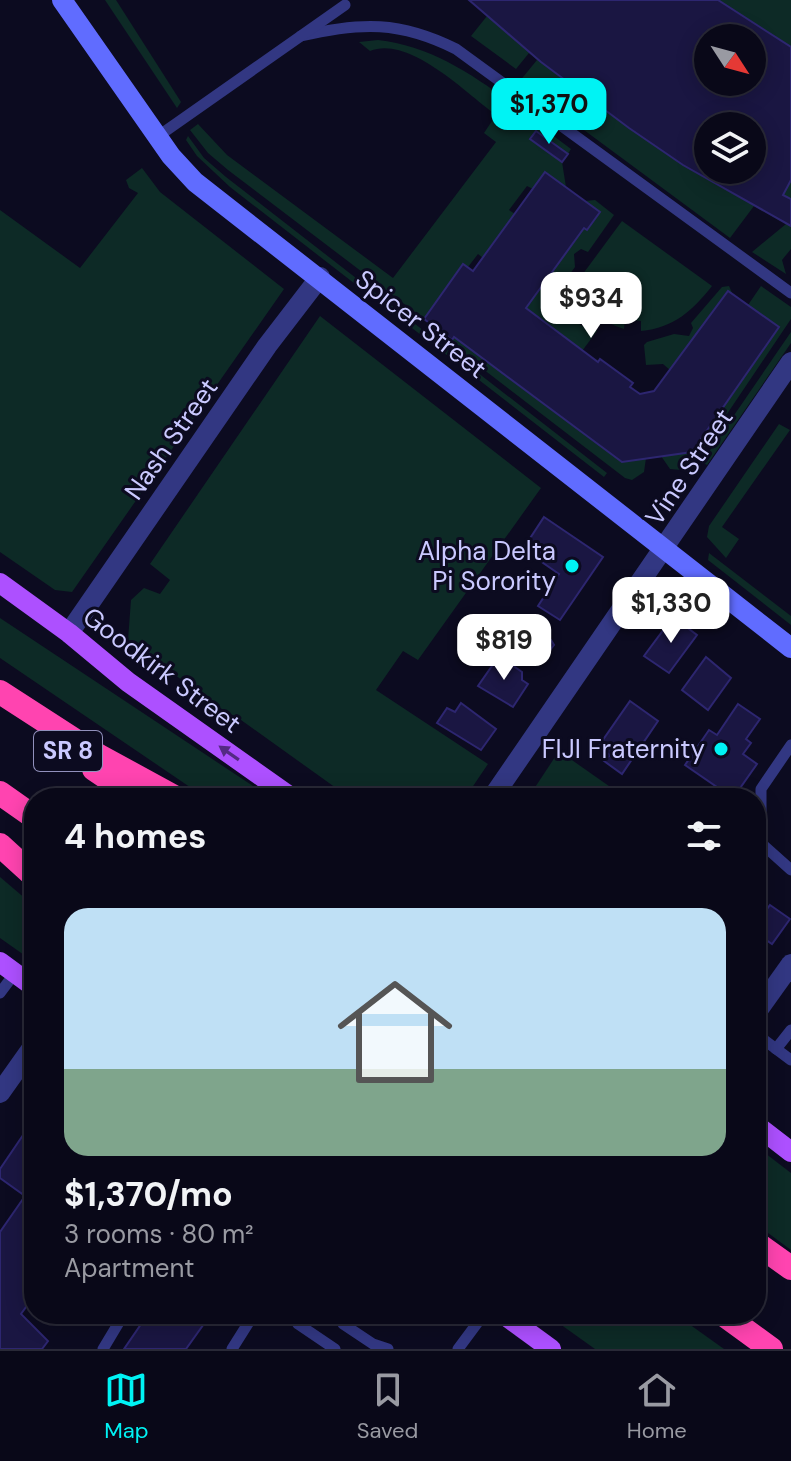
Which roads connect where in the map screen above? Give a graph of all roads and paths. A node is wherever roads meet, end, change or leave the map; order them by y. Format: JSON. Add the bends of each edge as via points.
{"nodes":[{"id":1,"x":62,"y":0,"type":"edge"},
{"id":2,"x":345,"y":5,"type":"dead end"},
{"id":3,"x":301,"y":36,"type":"junction"},
{"id":4,"x":157,"y":137,"type":"junction"},
{"id":5,"x":320,"y":277,"type":"junction"},
{"id":6,"x":791,"y":293,"type":"edge"},
{"id":7,"x":791,"y":362,"type":"edge"},
{"id":8,"x":666,"y":548,"type":"junction"},
{"id":9,"x":0,"y":583,"type":"edge"},
{"id":10,"x":69,"y":633,"type":"junction"},
{"id":11,"x":791,"y":648,"type":"edge"},
{"id":12,"x":0,"y":692,"type":"edge"},
{"id":13,"x":0,"y":704,"type":"edge"},
{"id":14,"x":791,"y":745,"type":"edge"},
{"id":15,"x":122,"y":788,"type":"edge"},
{"id":16,"x":158,"y":788,"type":"edge"},
{"id":17,"x":278,"y":788,"type":"edge"},
{"id":18,"x":499,"y":788,"type":"edge"},
{"id":19,"x":762,"y":788,"type":"edge"},
{"id":20,"x":0,"y":793,"type":"edge"},
{"id":21,"x":24,"y":810,"type":"edge"},
{"id":22,"x":0,"y":845,"type":"edge"},
{"id":23,"x":766,"y":848,"type":"edge"},
{"id":24,"x":24,"y":867,"type":"edge"},
{"id":25,"x":791,"y":870,"type":"edge"},
{"id":26,"x":791,"y":964,"type":"edge"},
{"id":27,"x":7,"y":967,"type":"edge"},
{"id":28,"x":24,"y":980,"type":"edge"},
{"id":29,"x":0,"y":993,"type":"edge"},
{"id":30,"x":766,"y":999,"type":"edge"},
{"id":31,"x":791,"y":1030,"type":"edge"},
{"id":32,"x":766,"y":1042,"type":"edge"},
{"id":33,"x":776,"y":1049,"type":"junction"},
{"id":34,"x":24,"y":1059,"type":"edge"},
{"id":35,"x":791,"y":1060,"type":"edge"},
{"id":36,"x":0,"y":1093,"type":"edge"},
{"id":37,"x":766,"y":1133,"type":"edge"},
{"id":38,"x":791,"y":1152,"type":"edge"},
{"id":39,"x":766,"y":1250,"type":"edge"},
{"id":40,"x":791,"y":1268,"type":"edge"},
{"id":41,"x":118,"y":1324,"type":"edge"},
{"id":42,"x":248,"y":1324,"type":"edge"},
{"id":43,"x":298,"y":1324,"type":"edge"},
{"id":44,"x":343,"y":1324,"type":"dead end"},
{"id":45,"x":477,"y":1324,"type":"edge"},
{"id":46,"x":517,"y":1324,"type":"edge"},
{"id":47,"x":737,"y":1324,"type":"edge"},
{"id":48,"x":331,"y":1348,"type":"edge"},
{"id":49,"x":103,"y":1349,"type":"edge"},
{"id":50,"x":232,"y":1349,"type":"edge"},
{"id":51,"x":388,"y":1349,"type":"edge"},
{"id":52,"x":458,"y":1349,"type":"edge"},
{"id":53,"x":551,"y":1349,"type":"edge"},
{"id":54,"x":771,"y":1349,"type":"edge"}],
"edges":[{"from":1,"to":4,"type":"street","name":"Spicer Street"},
{"from":2,"to":3,"type":"lane"},
{"from":3,"to":4,"type":"lane"},
{"from":3,"to":6,"type":"lane","via":[[340,27],[390,25],[456,49]]},
{"from":4,"to":5,"type":"street","name":"Spicer Street","via":[[195,182]]},
{"from":5,"to":8,"type":"street","name":"Spicer Street"},
{"from":5,"to":10,"type":"street","name":"Nash Street"},
{"from":7,"to":8,"type":"street","name":"Vine Street"},
{"from":8,"to":11,"type":"street","name":"Spicer Street"},
{"from":8,"to":18,"type":"street","name":"Vine Street"},
{"from":9,"to":10,"type":"main road","name":"Goodkirk Street"},
{"from":17,"to":10,"type":"main road","name":"Goodkirk Street","one_way":true,"via":[[128,682]]},
{"from":12,"to":16,"type":"highway"},
{"from":13,"to":15,"type":"highway","number":"SR 8"},
{"from":14,"to":19,"type":"lane"},
{"from":20,"to":21,"type":"highway","number":"SR 8"},
{"from":22,"to":24,"type":"highway"},
{"from":23,"to":25,"type":"lane"},
{"from":26,"to":30,"type":"street"},
{"from":27,"to":28,"type":"main road"},
{"from":27,"to":29,"type":"lane"},
{"from":31,"to":33,"type":"lane"},
{"from":32,"to":33,"type":"lane"},
{"from":33,"to":35,"type":"lane"},
{"from":34,"to":36,"type":"street"},
{"from":37,"to":38,"type":"main road"},
{"from":39,"to":40,"type":"highway"},
{"from":41,"to":49,"type":"lane"},
{"from":42,"to":50,"type":"lane"},
{"from":43,"to":48,"type":"lane"},
{"from":44,"to":51,"type":"lane"},
{"from":45,"to":52,"type":"lane"},
{"from":46,"to":53,"type":"main road"},
{"from":47,"to":54,"type":"highway"}]}
